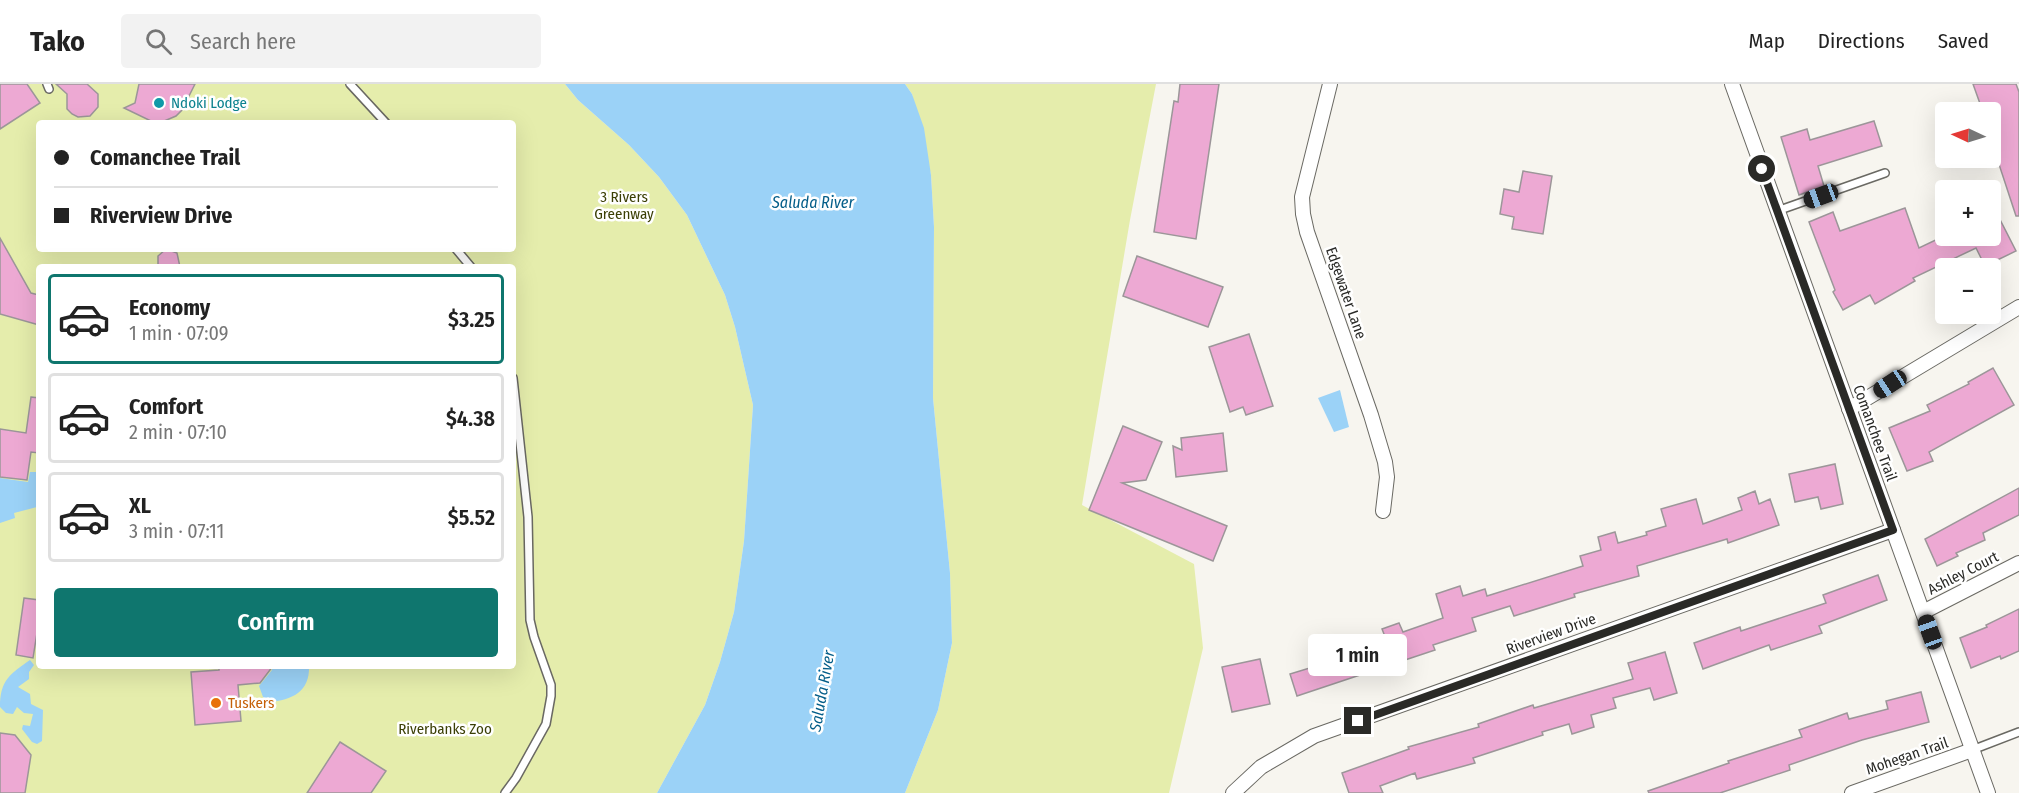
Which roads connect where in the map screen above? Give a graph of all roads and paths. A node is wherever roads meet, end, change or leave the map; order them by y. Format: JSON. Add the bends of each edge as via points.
{"nodes":[{"id":1,"x":350,"y":84,"type":"edge"},
{"id":2,"x":1330,"y":84,"type":"edge"},
{"id":3,"x":1732,"y":84,"type":"edge"},
{"id":4,"x":383,"y":120,"type":"edge"},
{"id":5,"x":1885,"y":173,"type":"dead end"},
{"id":6,"x":1777,"y":212,"type":"junction"},
{"id":7,"x":458,"y":252,"type":"edge"},
{"id":8,"x":468,"y":264,"type":"edge"},
{"id":9,"x":2019,"y":307,"type":"edge"},
{"id":10,"x":516,"y":406,"type":"edge"},
{"id":11,"x":1849,"y":409,"type":"junction"},
{"id":12,"x":1383,"y":511,"type":"dead end"},
{"id":13,"x":1893,"y":530,"type":"junction"},
{"id":14,"x":2019,"y":563,"type":"edge"},
{"id":15,"x":1923,"y":612,"type":"junction"},
{"id":16,"x":2019,"y":732,"type":"edge"},
{"id":17,"x":1972,"y":750,"type":"junction"},
{"id":18,"x":505,"y":793,"type":"edge"},
{"id":19,"x":1233,"y":793,"type":"edge"},
{"id":20,"x":1852,"y":793,"type":"edge"},
{"id":21,"x":1988,"y":793,"type":"edge"}],
"edges":[{"from":1,"to":4,"type":"lane"},
{"from":2,"to":12,"type":"street","name":"Edgewater Lane","via":[[1305,180],[1303,214],[1385,462]]},
{"from":3,"to":6,"type":"street","name":"Comanchee Trail"},
{"from":5,"to":6,"type":"lane"},
{"from":6,"to":11,"type":"street","name":"Comanchee Trail"},
{"from":7,"to":8,"type":"lane"},
{"from":9,"to":11,"type":"street"},
{"from":10,"to":18,"type":"lane","via":[[528,517],[530,620],[551,696],[546,724]]},
{"from":11,"to":13,"type":"street","name":"Comanchee Trail"},
{"from":13,"to":15,"type":"street","name":"Comanchee Trail"},
{"from":13,"to":19,"type":"street","name":"Riverview Drive","via":[[1314,736],[1261,766]]},
{"from":14,"to":15,"type":"street","name":"Ashley Court"},
{"from":15,"to":17,"type":"street","name":"Comanchee Trail"},
{"from":16,"to":17,"type":"lane"},
{"from":17,"to":20,"type":"street","name":"Mohegan Trail"},
{"from":17,"to":21,"type":"street","name":"Comanchee Trail"}]}
